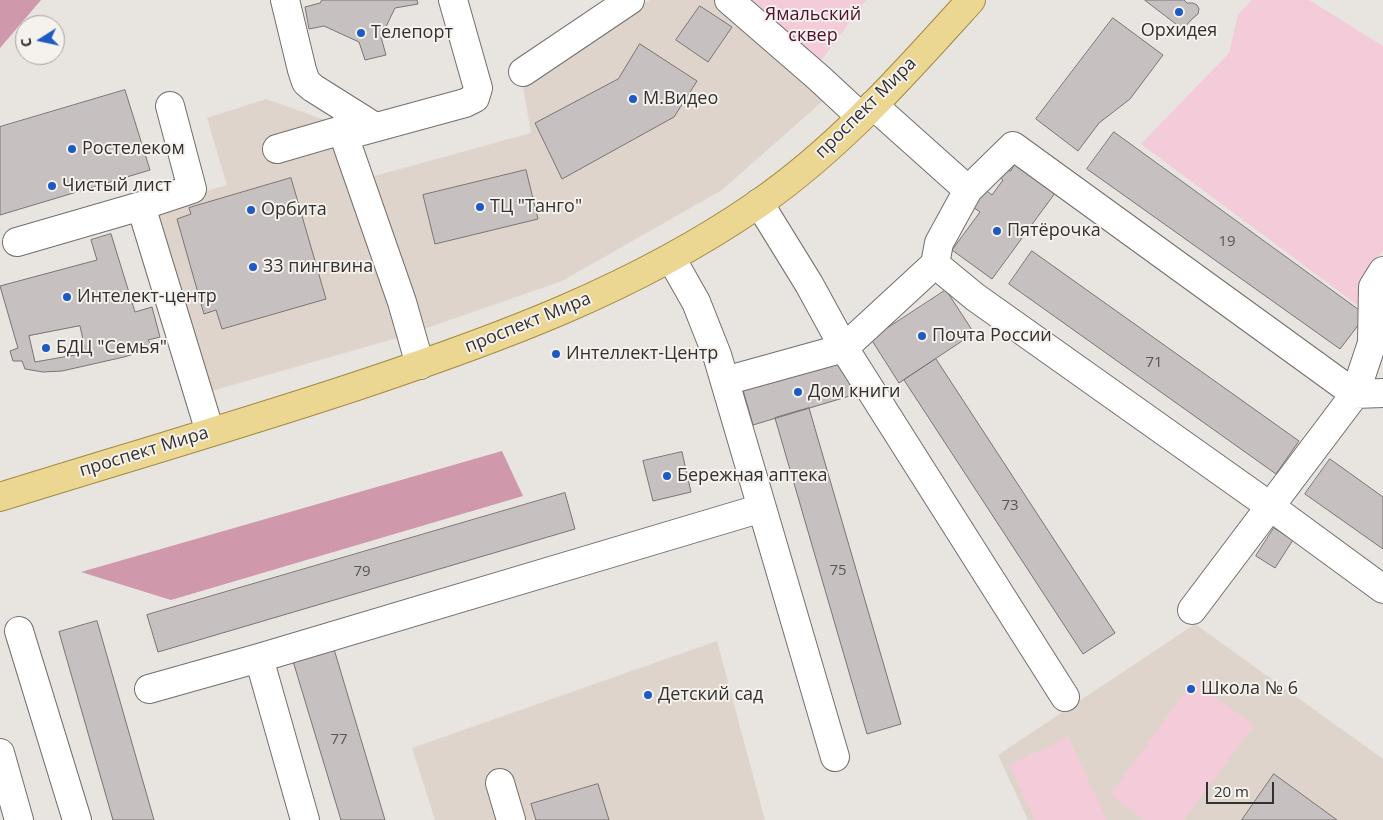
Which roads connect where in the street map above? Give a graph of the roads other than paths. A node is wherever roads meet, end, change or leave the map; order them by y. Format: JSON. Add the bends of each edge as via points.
{"nodes":[{"id":1,"x":285,"y":0,"type":"edge"},
{"id":2,"x":453,"y":0,"type":"edge"},
{"id":3,"x":630,"y":0,"type":"edge"},
{"id":4,"x":729,"y":0,"type":"edge"},
{"id":5,"x":971,"y":0,"type":"edge"},
{"id":6,"x":522,"y":72,"type":"dead end"},
{"id":7,"x":170,"y":106,"type":"dead end"},
{"id":8,"x":867,"y":111,"type":"junction"},
{"id":9,"x":375,"y":127,"type":"junction"},
{"id":10,"x":344,"y":136,"type":"junction"},
{"id":11,"x":278,"y":149,"type":"dead end"},
{"id":12,"x":968,"y":190,"type":"junction"},
{"id":13,"x":759,"y":204,"type":"junction"},
{"id":14,"x":141,"y":206,"type":"junction"},
{"id":15,"x":17,"y":242,"type":"dead end"},
{"id":16,"x":671,"y":258,"type":"junction"},
{"id":17,"x":935,"y":264,"type":"junction"},
{"id":18,"x":1383,"y":271,"type":"edge"},
{"id":19,"x":844,"y":348,"type":"junction"},
{"id":20,"x":420,"y":365,"type":"junction"},
{"id":21,"x":725,"y":381,"type":"junction"},
{"id":22,"x":1383,"y":393,"type":"edge"},
{"id":23,"x":1355,"y":394,"type":"junction"},
{"id":24,"x":210,"y":432,"type":"junction"},
{"id":25,"x":0,"y":497,"type":"edge"},
{"id":26,"x":1271,"y":506,"type":"junction"},
{"id":27,"x":762,"y":508,"type":"junction"},
{"id":28,"x":1383,"y":590,"type":"edge"},
{"id":29,"x":1192,"y":610,"type":"dead end"},
{"id":30,"x":19,"y":631,"type":"dead end"},
{"id":31,"x":259,"y":658,"type":"junction"},
{"id":32,"x":149,"y":689,"type":"dead end"},
{"id":33,"x":1065,"y":697,"type":"dead end"},
{"id":34,"x":0,"y":753,"type":"edge"},
{"id":35,"x":835,"y":757,"type":"dead end"},
{"id":36,"x":500,"y":782,"type":"dead end"},
{"id":37,"x":18,"y":820,"type":"edge"},
{"id":38,"x":77,"y":820,"type":"edge"},
{"id":39,"x":305,"y":820,"type":"edge"},
{"id":40,"x":511,"y":820,"type":"edge"}],
"edges":[{"from":1,"to":9,"type":"street","via":[[306,82]]},
{"from":2,"to":9,"type":"street","via":[[478,88],[475,98]]},
{"from":3,"to":6,"type":"street"},
{"from":4,"to":8,"type":"street","via":[[820,78]]},
{"from":5,"to":8,"type":"main road","name":"проспект Мира"},
{"from":7,"to":14,"type":"street","via":[[192,189]]},
{"from":8,"to":12,"type":"street"},
{"from":8,"to":13,"type":"main road","name":"проспект Мира"},
{"from":9,"to":10,"type":"street"},
{"from":10,"to":11,"type":"street","via":[[342,130]]},
{"from":10,"to":20,"type":"street","via":[[402,302]]},
{"from":12,"to":17,"type":"street","via":[[939,243]]},
{"from":12,"to":23,"type":"street","via":[[1012,146]]},
{"from":13,"to":16,"type":"main road","name":"проспект Мира"},
{"from":13,"to":19,"type":"street"},
{"from":14,"to":15,"type":"street"},
{"from":14,"to":24,"type":"street"},
{"from":16,"to":20,"type":"main road","name":"проспект Мира","via":[[594,297],[524,327]]},
{"from":16,"to":21,"type":"street","via":[[696,302]]},
{"from":17,"to":19,"type":"street"},
{"from":17,"to":26,"type":"street","via":[[975,297]]},
{"from":18,"to":23,"type":"street","via":[[1373,287],[1372,343]]},
{"from":19,"to":21,"type":"street"},
{"from":19,"to":33,"type":"street"},
{"from":20,"to":24,"type":"main road","name":"проспект Мира"},
{"from":21,"to":27,"type":"street"},
{"from":22,"to":23,"type":"street"},
{"from":23,"to":26,"type":"street"},
{"from":24,"to":25,"type":"main road","name":"проспект Мира"},
{"from":26,"to":28,"type":"street"},
{"from":26,"to":29,"type":"street"},
{"from":27,"to":31,"type":"street"},
{"from":27,"to":35,"type":"street"},
{"from":30,"to":38,"type":"street"},
{"from":31,"to":32,"type":"street"},
{"from":31,"to":39,"type":"street"},
{"from":34,"to":37,"type":"street"},
{"from":36,"to":40,"type":"street"}]}
